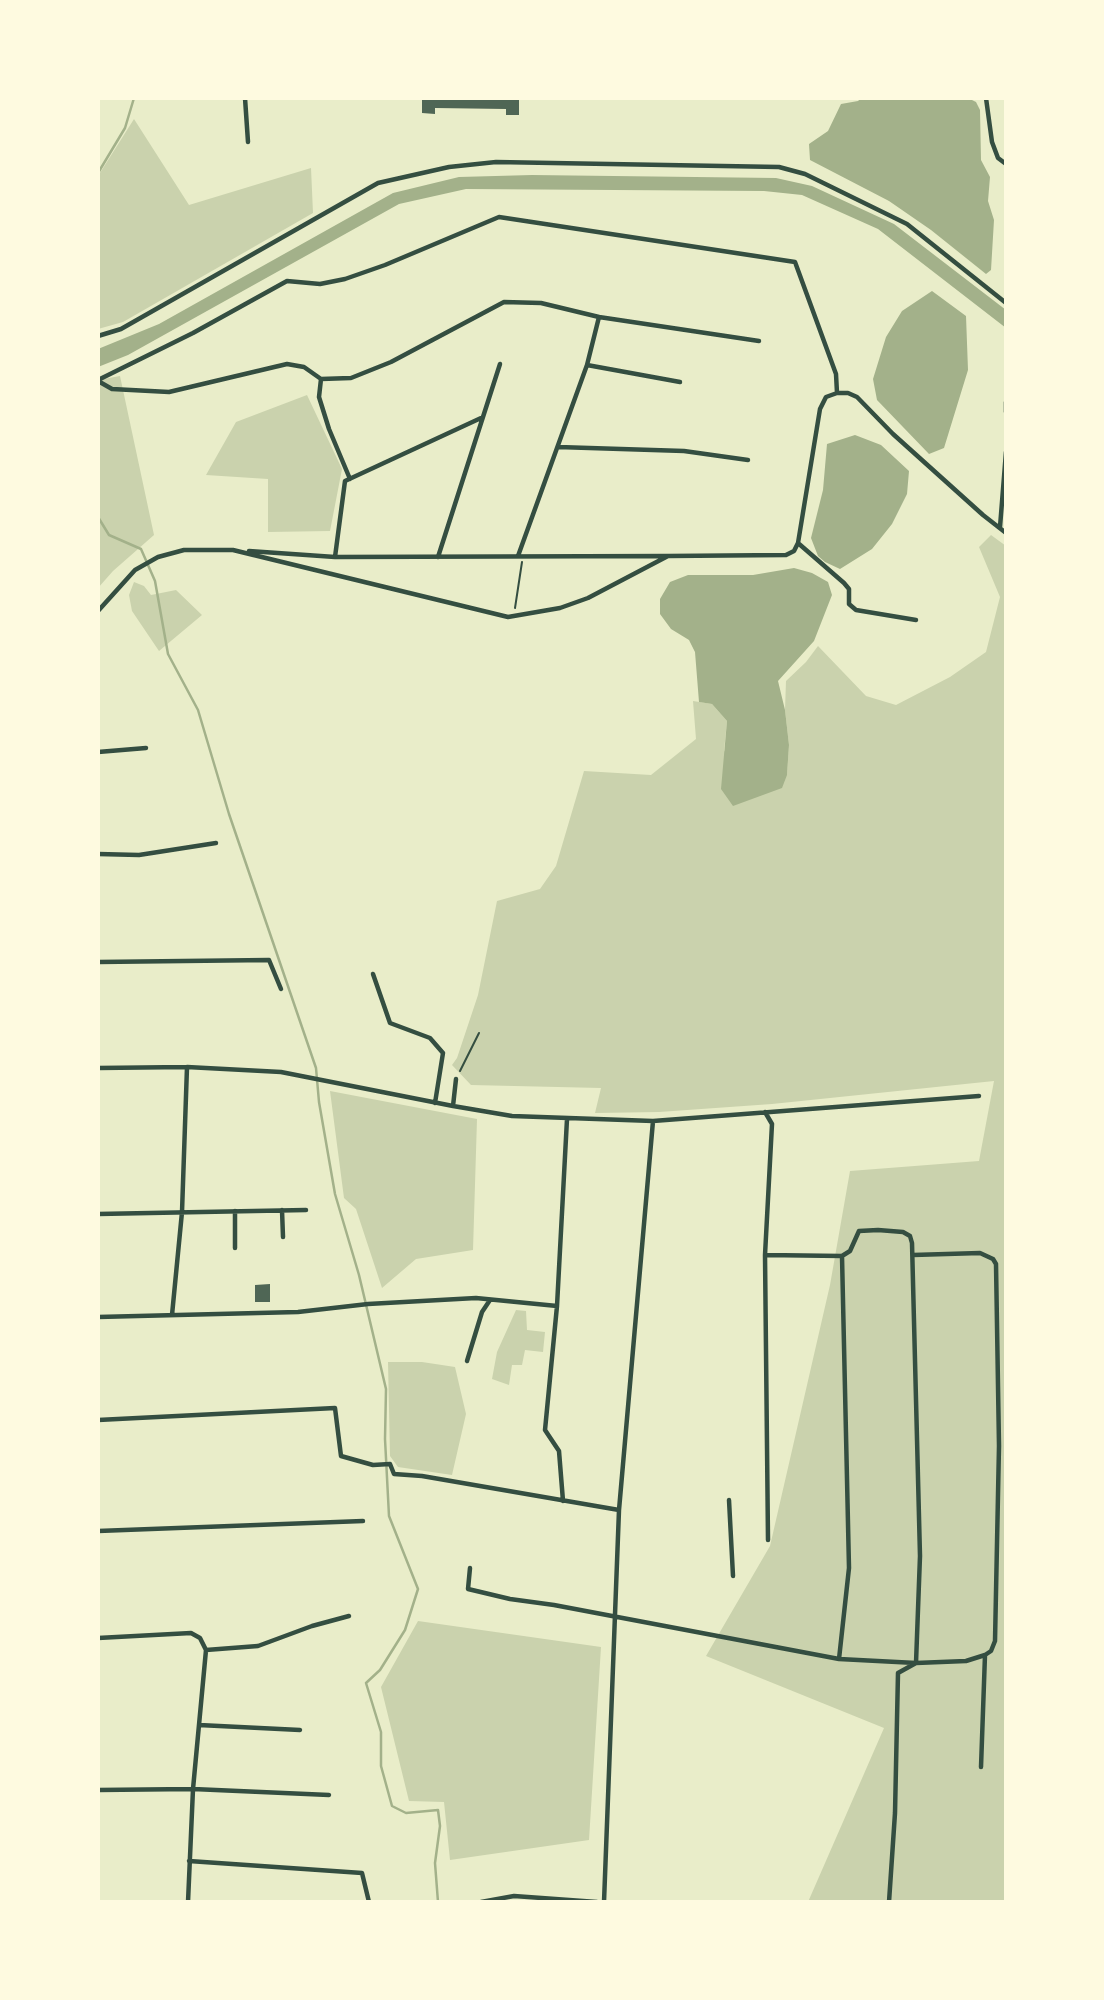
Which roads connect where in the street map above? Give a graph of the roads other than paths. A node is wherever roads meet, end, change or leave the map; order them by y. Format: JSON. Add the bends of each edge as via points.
{"nodes":[{"id":1,"x":245,"y":98,"type":"edge"},
{"id":2,"x":986,"y":98,"type":"edge"},
{"id":3,"x":248,"y":142,"type":"dead end"},
{"id":4,"x":1006,"y":164,"type":"edge"},
{"id":5,"x":1006,"y":303,"type":"edge"},
{"id":6,"x":599,"y":317,"type":"junction"},
{"id":7,"x":98,"y":335,"type":"edge"},
{"id":8,"x":759,"y":341,"type":"dead end"},
{"id":9,"x":500,"y":364,"type":"dead end"},
{"id":10,"x":587,"y":365,"type":"junction"},
{"id":11,"x":321,"y":379,"type":"junction"},
{"id":12,"x":98,"y":381,"type":"edge"},
{"id":13,"x":680,"y":382,"type":"dead end"},
{"id":14,"x":837,"y":393,"type":"junction"},
{"id":15,"x":1006,"y":402,"type":"edge"},
{"id":16,"x":1006,"y":412,"type":"edge"},
{"id":17,"x":481,"y":418,"type":"junction"},
{"id":18,"x":558,"y":447,"type":"junction"},
{"id":19,"x":1006,"y":452,"type":"edge"},
{"id":20,"x":748,"y":460,"type":"dead end"},
{"id":21,"x":350,"y":479,"type":"junction"},
{"id":22,"x":1000,"y":528,"type":"junction"},
{"id":23,"x":1006,"y":533,"type":"edge"},
{"id":24,"x":798,"y":543,"type":"junction"},
{"id":25,"x":233,"y":550,"type":"junction"},
{"id":26,"x":335,"y":556,"type":"junction"},
{"id":27,"x":438,"y":556,"type":"junction"},
{"id":28,"x":520,"y":556,"type":"junction"},
{"id":29,"x":668,"y":556,"type":"junction"},
{"id":30,"x":98,"y":611,"type":"edge"},
{"id":31,"x":916,"y":620,"type":"dead end"},
{"id":32,"x":146,"y":748,"type":"dead end"},
{"id":33,"x":98,"y":752,"type":"edge"},
{"id":34,"x":216,"y":843,"type":"dead end"},
{"id":35,"x":98,"y":854,"type":"edge"},
{"id":36,"x":98,"y":962,"type":"edge"},
{"id":37,"x":373,"y":974,"type":"dead end"},
{"id":38,"x":281,"y":989,"type":"dead end"},
{"id":39,"x":187,"y":1067,"type":"junction"},
{"id":40,"x":98,"y":1068,"type":"edge"},
{"id":41,"x":456,"y":1079,"type":"road end"},
{"id":42,"x":979,"y":1096,"type":"dead end"},
{"id":43,"x":435,"y":1103,"type":"junction"},
{"id":44,"x":453,"y":1106,"type":"junction"},
{"id":45,"x":765,"y":1112,"type":"junction"},
{"id":46,"x":567,"y":1119,"type":"junction"},
{"id":47,"x":653,"y":1121,"type":"junction"},
{"id":48,"x":282,"y":1210,"type":"junction"},
{"id":49,"x":306,"y":1210,"type":"dead end"},
{"id":50,"x":235,"y":1211,"type":"junction"},
{"id":51,"x":182,"y":1212,"type":"junction"},
{"id":52,"x":98,"y":1213,"type":"edge"},
{"id":53,"x":283,"y":1237,"type":"dead end"},
{"id":54,"x":235,"y":1248,"type":"dead end"},
{"id":55,"x":765,"y":1255,"type":"junction"},
{"id":56,"x":913,"y":1255,"type":"junction"},
{"id":57,"x":842,"y":1256,"type":"junction"},
{"id":58,"x":491,"y":1299,"type":"junction"},
{"id":59,"x":557,"y":1306,"type":"junction"},
{"id":60,"x":172,"y":1315,"type":"junction"},
{"id":61,"x":98,"y":1317,"type":"edge"},
{"id":62,"x":467,"y":1361,"type":"dead end"},
{"id":63,"x":98,"y":1420,"type":"edge"},
{"id":64,"x":563,"y":1500,"type":"junction"},
{"id":65,"x":729,"y":1500,"type":"dead end"},
{"id":66,"x":619,"y":1510,"type":"junction"},
{"id":67,"x":363,"y":1521,"type":"dead end"},
{"id":68,"x":98,"y":1531,"type":"edge"},
{"id":69,"x":768,"y":1540,"type":"dead end"},
{"id":70,"x":470,"y":1568,"type":"dead end"},
{"id":71,"x":733,"y":1576,"type":"dead end"},
{"id":72,"x":349,"y":1616,"type":"dead end"},
{"id":73,"x":614,"y":1616,"type":"junction"},
{"id":74,"x":98,"y":1638,"type":"edge"},
{"id":75,"x":206,"y":1650,"type":"junction"},
{"id":76,"x":985,"y":1655,"type":"junction"},
{"id":77,"x":839,"y":1659,"type":"junction"},
{"id":78,"x":916,"y":1663,"type":"junction"},
{"id":79,"x":199,"y":1725,"type":"junction"},
{"id":80,"x":300,"y":1730,"type":"dead end"},
{"id":81,"x":981,"y":1768,"type":"dead end"},
{"id":82,"x":193,"y":1789,"type":"junction"},
{"id":83,"x":98,"y":1790,"type":"edge"},
{"id":84,"x":329,"y":1795,"type":"dead end"},
{"id":85,"x":189,"y":1861,"type":"junction"},
{"id":86,"x":188,"y":1902,"type":"edge"},
{"id":87,"x":369,"y":1902,"type":"edge"},
{"id":88,"x":481,"y":1902,"type":"edge"},
{"id":89,"x":597,"y":1902,"type":"edge"},
{"id":90,"x":604,"y":1902,"type":"edge"},
{"id":91,"x":889,"y":1902,"type":"edge"}],
"edges":[{"from":1,"to":3,"type":"street"},
{"from":2,"to":4,"type":"street","via":[[992,142],[998,158]]},
{"from":5,"to":7,"type":"street","via":[[907,223],[805,174],[779,167],[496,162],[378,183],[121,329]]},
{"from":6,"to":8,"type":"street"},
{"from":6,"to":10,"type":"street"},
{"from":6,"to":11,"type":"street","via":[[541,303],[504,302],[391,362],[351,377]]},
{"from":9,"to":17,"type":"street"},
{"from":10,"to":13,"type":"street"},
{"from":10,"to":18,"type":"street"},
{"from":11,"to":12,"type":"street","via":[[287,364],[169,392],[112,390]]},
{"from":11,"to":21,"type":"street","via":[[319,397]]},
{"from":12,"to":14,"type":"street","via":[[287,281],[320,284],[345,279],[499,217],[795,262],[836,374]]},
{"from":14,"to":22,"type":"street","via":[[857,397]]},
{"from":14,"to":24,"type":"street","via":[[827,397],[820,409]]},
{"from":15,"to":16,"type":"street"},
{"from":17,"to":21,"type":"street"},
{"from":17,"to":27,"type":"street"},
{"from":18,"to":20,"type":"street","via":[[684,450]]},
{"from":18,"to":28,"type":"street"},
{"from":19,"to":22,"type":"street"},
{"from":21,"to":26,"type":"street","via":[[345,481]]},
{"from":22,"to":23,"type":"street"},
{"from":24,"to":29,"type":"street","via":[[786,555]]},
{"from":24,"to":31,"type":"street","via":[[844,583],[849,604],[856,610]]},
{"from":25,"to":26,"type":"street"},
{"from":25,"to":29,"type":"street","via":[[508,617],[588,598]]},
{"from":25,"to":30,"type":"street","via":[[184,550],[158,556],[135,570]]},
{"from":26,"to":27,"type":"street"},
{"from":27,"to":28,"type":"street"},
{"from":28,"to":29,"type":"street"},
{"from":32,"to":33,"type":"street"},
{"from":34,"to":35,"type":"street","via":[[139,855]]},
{"from":36,"to":38,"type":"street","via":[[269,960]]},
{"from":37,"to":43,"type":"street","via":[[390,1023],[430,1038],[443,1053]]},
{"from":39,"to":40,"type":"street"},
{"from":39,"to":43,"type":"street","via":[[281,1072]]},
{"from":39,"to":51,"type":"street"},
{"from":41,"to":44,"type":"street"},
{"from":42,"to":45,"type":"street"},
{"from":43,"to":44,"type":"street"},
{"from":44,"to":46,"type":"street"},
{"from":45,"to":47,"type":"street"},
{"from":45,"to":55,"type":"street","via":[[772,1124]]},
{"from":46,"to":47,"type":"street"},
{"from":46,"to":59,"type":"street"},
{"from":47,"to":66,"type":"street"},
{"from":48,"to":49,"type":"street"},
{"from":48,"to":50,"type":"street"},
{"from":48,"to":53,"type":"street"},
{"from":50,"to":51,"type":"street"},
{"from":50,"to":54,"type":"street"},
{"from":51,"to":52,"type":"street"},
{"from":51,"to":60,"type":"street"},
{"from":55,"to":57,"type":"street"},
{"from":55,"to":69,"type":"street"},
{"from":56,"to":57,"type":"street","via":[[909,1235],[878,1230],[858,1233],[850,1251]]},
{"from":56,"to":76,"type":"street","via":[[980,1253],[995,1261],[999,1446],[995,1641]]},
{"from":56,"to":78,"type":"street","via":[[920,1556]]},
{"from":57,"to":77,"type":"street","via":[[849,1568]]},
{"from":58,"to":59,"type":"street"},
{"from":58,"to":60,"type":"street"},
{"from":58,"to":62,"type":"street","via":[[482,1312]]},
{"from":59,"to":64,"type":"street","via":[[545,1430],[559,1451]]},
{"from":60,"to":61,"type":"street"},
{"from":63,"to":64,"type":"street","via":[[335,1408],[341,1456],[373,1465],[390,1464],[394,1474]]},
{"from":64,"to":66,"type":"street"},
{"from":65,"to":71,"type":"street"},
{"from":66,"to":73,"type":"street"},
{"from":67,"to":68,"type":"street"},
{"from":70,"to":73,"type":"street","via":[[468,1589]]},
{"from":72,"to":75,"type":"street","via":[[258,1646]]},
{"from":73,"to":77,"type":"street"},
{"from":73,"to":90,"type":"street"},
{"from":74,"to":75,"type":"street","via":[[185,1632],[200,1638]]},
{"from":75,"to":79,"type":"street"},
{"from":76,"to":78,"type":"street","via":[[965,1661]]},
{"from":76,"to":81,"type":"street"},
{"from":77,"to":78,"type":"street"},
{"from":78,"to":91,"type":"street","via":[[898,1673]]},
{"from":79,"to":80,"type":"street"},
{"from":79,"to":82,"type":"street"},
{"from":82,"to":83,"type":"street"},
{"from":82,"to":84,"type":"street"},
{"from":82,"to":85,"type":"street"},
{"from":85,"to":86,"type":"street"},
{"from":85,"to":87,"type":"street","via":[[362,1873]]},
{"from":88,"to":89,"type":"street","via":[[514,1896]]}]}
